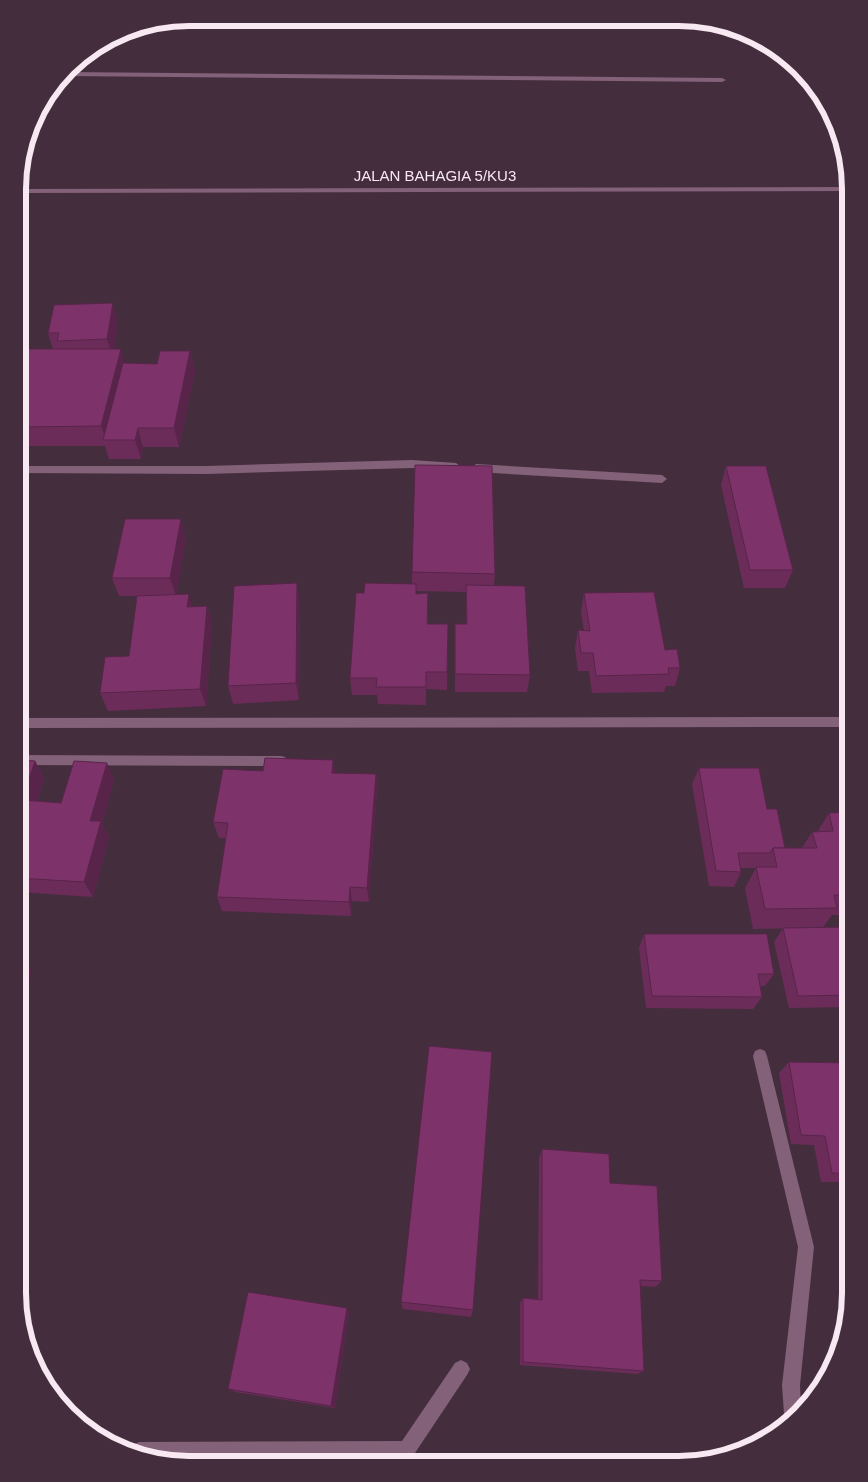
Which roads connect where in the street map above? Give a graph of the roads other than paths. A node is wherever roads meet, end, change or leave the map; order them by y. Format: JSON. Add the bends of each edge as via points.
{"nodes":[{"id":1,"x":75,"y":74,"type":"edge"},
{"id":2,"x":722,"y":80,"type":"dead end"},
{"id":3,"x":842,"y":189,"type":"edge"},
{"id":4,"x":26,"y":191,"type":"edge"},
{"id":5,"x":26,"y":470,"type":"edge"},
{"id":6,"x":662,"y":479,"type":"dead end"},
{"id":7,"x":842,"y":722,"type":"edge"},
{"id":8,"x":26,"y":723,"type":"edge"},
{"id":9,"x":26,"y":760,"type":"edge"},
{"id":10,"x":292,"y":761,"type":"edge"},
{"id":11,"x":760,"y":1056,"type":"dead end"},
{"id":12,"x":461,"y":1369,"type":"dead end"},
{"id":13,"x":793,"y":1409,"type":"edge"},
{"id":14,"x":152,"y":1451,"type":"edge"}],
"edges":[{"from":1,"to":2,"type":"street"},
{"from":3,"to":4,"type":"street","name":"JALAN BAHAGIA 5/KU3"},
{"from":5,"to":6,"type":"street","via":[[207,470],[412,464]]},
{"from":7,"to":8,"type":"street"},
{"from":9,"to":10,"type":"street"},
{"from":11,"to":13,"type":"street","via":[[806,1248],[791,1385]]},
{"from":12,"to":14,"type":"street","via":[[407,1450]]}]}
